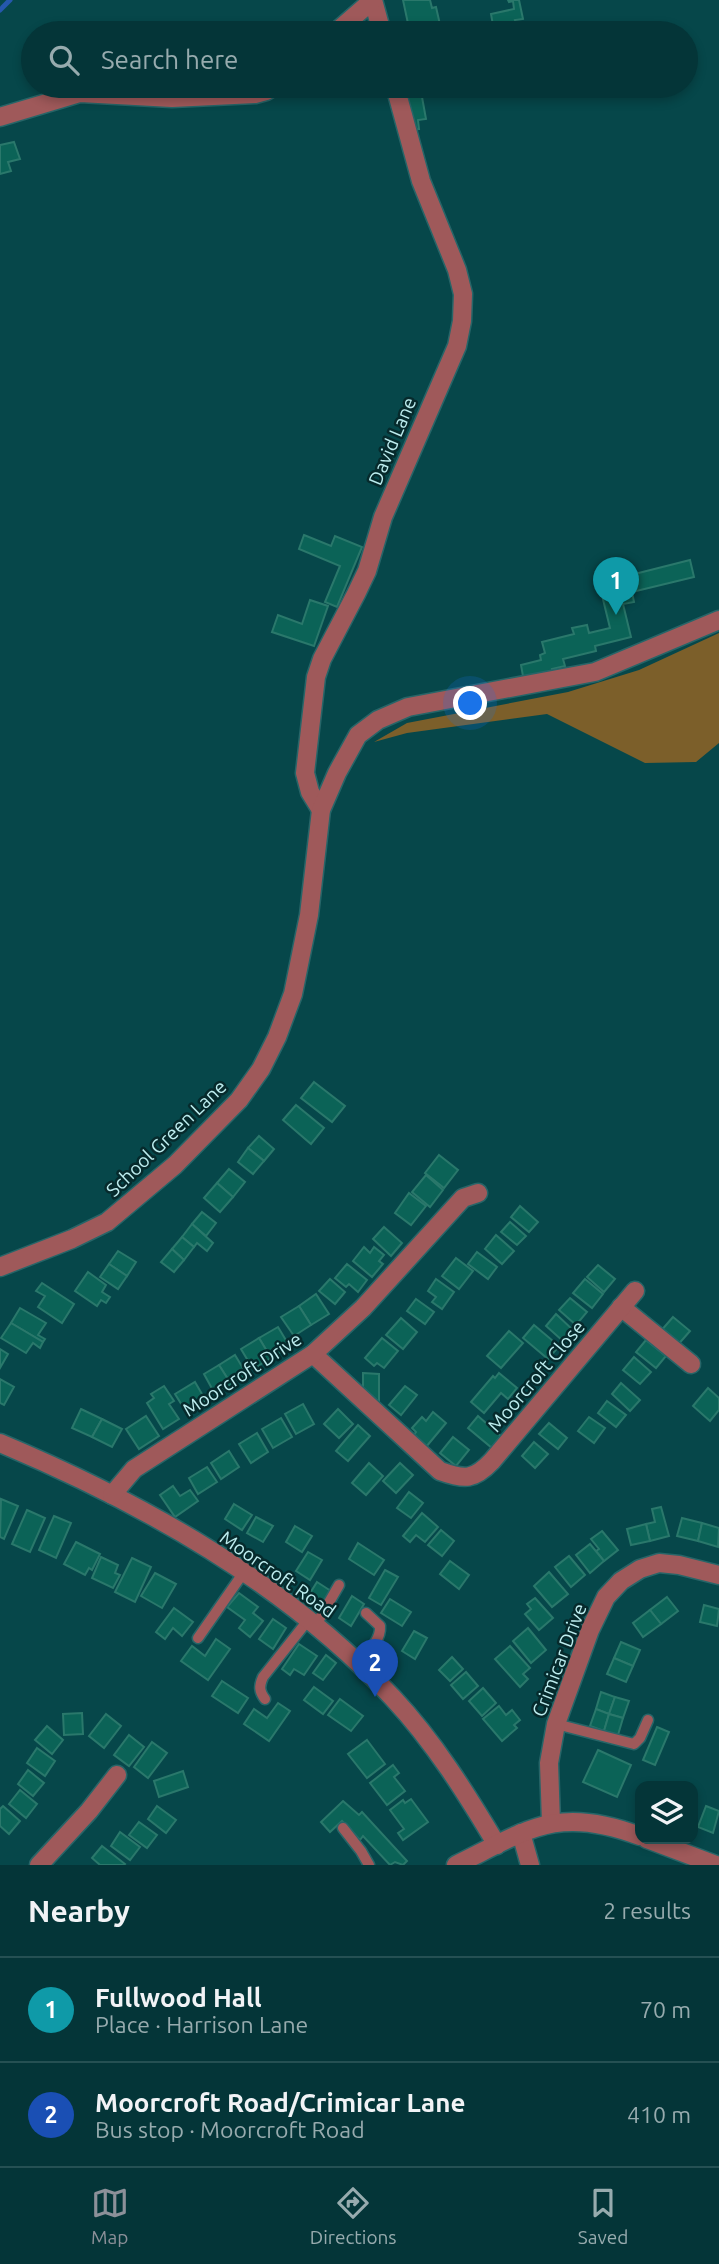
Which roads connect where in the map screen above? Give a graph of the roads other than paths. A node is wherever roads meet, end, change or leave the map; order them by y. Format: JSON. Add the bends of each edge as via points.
{"nodes":[{"id":1,"x":373,"y":0,"type":"edge"},
{"id":2,"x":349,"y":21,"type":"edge"},
{"id":3,"x":379,"y":21,"type":"edge"},
{"id":4,"x":63,"y":98,"type":"edge"},
{"id":5,"x":398,"y":98,"type":"edge"},
{"id":6,"x":0,"y":117,"type":"edge"},
{"id":7,"x":719,"y":620,"type":"edge"},
{"id":8,"x":321,"y":810,"type":"junction"},
{"id":9,"x":478,"y":1193,"type":"dead end"},
{"id":10,"x":0,"y":1268,"type":"edge"},
{"id":11,"x":635,"y":1291,"type":"dead end"},
{"id":12,"x":621,"y":1307,"type":"junction"},
{"id":13,"x":313,"y":1354,"type":"junction"},
{"id":14,"x":691,"y":1364,"type":"dead end"},
{"id":15,"x":0,"y":1443,"type":"edge"},
{"id":16,"x":113,"y":1495,"type":"junction"},
{"id":17,"x":244,"y":1572,"type":"junction"},
{"id":18,"x":719,"y":1575,"type":"edge"},
{"id":19,"x":339,"y":1585,"type":"dead end"},
{"id":20,"x":366,"y":1613,"type":"dead end"},
{"id":21,"x":312,"y":1622,"type":"junction"},
{"id":22,"x":198,"y":1638,"type":"dead end"},
{"id":23,"x":358,"y":1662,"type":"junction"},
{"id":24,"x":265,"y":1699,"type":"dead end"},
{"id":25,"x":648,"y":1720,"type":"dead end"},
{"id":26,"x":556,"y":1724,"type":"junction"},
{"id":27,"x":117,"y":1775,"type":"dead end"},
{"id":28,"x":551,"y":1822,"type":"junction"},
{"id":29,"x":343,"y":1828,"type":"dead end"},
{"id":30,"x":520,"y":1833,"type":"junction"},
{"id":31,"x":635,"y":1835,"type":"edge"},
{"id":32,"x":497,"y":1844,"type":"junction"},
{"id":33,"x":660,"y":1844,"type":"edge"},
{"id":34,"x":39,"y":1865,"type":"edge"},
{"id":35,"x":369,"y":1865,"type":"edge"},
{"id":36,"x":456,"y":1865,"type":"edge"},
{"id":37,"x":530,"y":1865,"type":"edge"},
{"id":38,"x":716,"y":1865,"type":"edge"}],
"edges":[{"from":1,"to":2,"type":"street"},
{"from":1,"to":3,"type":"street"},
{"from":4,"to":6,"type":"street"},
{"from":5,"to":8,"type":"street","name":"David Lane","via":[[421,181],[457,270],[463,294],[462,321],[457,346],[383,517],[362,582],[316,677],[305,773]]},
{"from":7,"to":8,"type":"street","via":[[595,672],[408,707],[378,720],[358,735]]},
{"from":8,"to":10,"type":"street","name":"School Green Lane","via":[[309,915],[293,994],[261,1069],[239,1101],[175,1165],[107,1222]]},
{"from":9,"to":13,"type":"street","name":"Moorcroft Drive","via":[[463,1198],[363,1308]]},
{"from":11,"to":12,"type":"street","name":"Moorcroft Close"},
{"from":12,"to":13,"type":"street","name":"Moorcroft Close","via":[[482,1472],[470,1478],[440,1471]]},
{"from":12,"to":14,"type":"street"},
{"from":13,"to":16,"type":"street","name":"Moorcroft Drive","via":[[134,1469]]},
{"from":15,"to":16,"type":"street","name":"Moorcroft Road"},
{"from":16,"to":17,"type":"street","name":"Moorcroft Road"},
{"from":17,"to":21,"type":"street","name":"Moorcroft Road"},
{"from":17,"to":22,"type":"lane"},
{"from":18,"to":26,"type":"street","name":"Crimicar Drive","via":[[659,1563],[621,1581],[606,1597],[590,1630]]},
{"from":19,"to":21,"type":"lane"},
{"from":20,"to":23,"type":"lane","via":[[380,1626],[380,1633]]},
{"from":21,"to":23,"type":"street","name":"Moorcroft Road"},
{"from":21,"to":24,"type":"lane","via":[[262,1677],[259,1686]]},
{"from":23,"to":32,"type":"street","name":"Moorcroft Road","via":[[430,1742]]},
{"from":25,"to":26,"type":"lane","via":[[635,1744]]},
{"from":26,"to":28,"type":"street","name":"Crimicar Drive","via":[[549,1763]]},
{"from":27,"to":34,"type":"street"},
{"from":28,"to":30,"type":"street"},
{"from":28,"to":31,"type":"street","via":[[596,1823]]},
{"from":29,"to":35,"type":"lane"},
{"from":30,"to":32,"type":"street"},
{"from":30,"to":37,"type":"street"},
{"from":32,"to":36,"type":"street"},
{"from":33,"to":38,"type":"street"}]}
